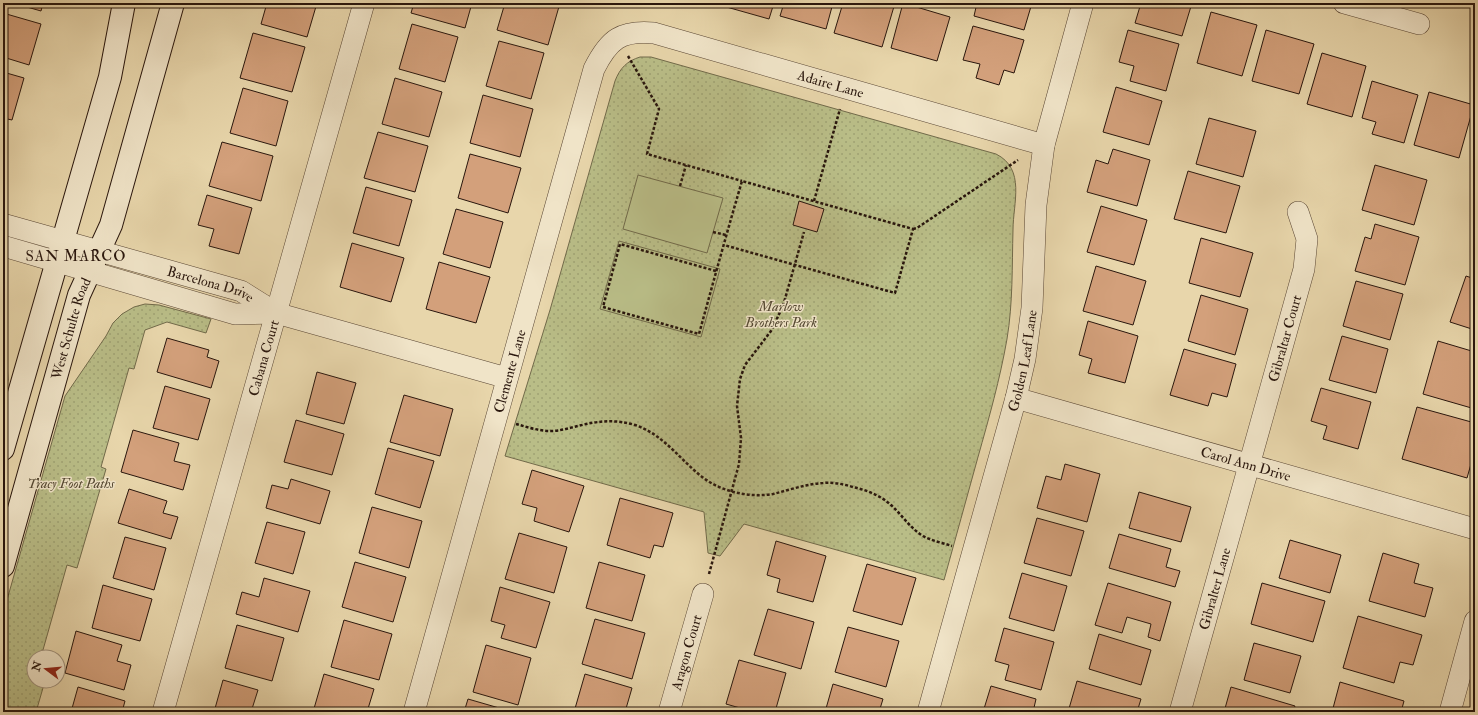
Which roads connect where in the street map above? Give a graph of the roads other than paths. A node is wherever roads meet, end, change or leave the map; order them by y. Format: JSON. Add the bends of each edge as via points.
{"nodes":[{"id":1,"x":124,"y":3,"type":"edge"},
{"id":2,"x":173,"y":3,"type":"edge"},
{"id":3,"x":364,"y":3,"type":"edge"},
{"id":4,"x":1084,"y":3,"type":"edge"},
{"id":5,"x":1344,"y":3,"type":"edge"},
{"id":6,"x":1419,"y":24,"type":"dead end"},
{"id":7,"x":618,"y":38,"type":"joint"},
{"id":8,"x":1044,"y":145,"type":"junction"},
{"id":9,"x":1298,"y":212,"type":"dead end"},
{"id":10,"x":3,"y":224,"type":"edge"},
{"id":11,"x":63,"y":240,"type":"junction"},
{"id":12,"x":3,"y":246,"type":"edge"},
{"id":13,"x":99,"y":250,"type":"junction"},
{"id":14,"x":56,"y":262,"type":"junction"},
{"id":15,"x":90,"y":272,"type":"junction"},
{"id":16,"x":276,"y":312,"type":"junction"},
{"id":17,"x":508,"y":378,"type":"junction"},
{"id":18,"x":1016,"y":398,"type":"junction"},
{"id":19,"x":3,"y":449,"type":"edge"},
{"id":20,"x":1249,"y":465,"type":"junction"},
{"id":21,"x":1475,"y":529,"type":"edge"},
{"id":22,"x":3,"y":566,"type":"edge"},
{"id":23,"x":703,"y":594,"type":"road end"},
{"id":24,"x":1475,"y":621,"type":"edge"},
{"id":25,"x":163,"y":712,"type":"edge"},
{"id":26,"x":414,"y":712,"type":"edge"},
{"id":27,"x":669,"y":712,"type":"edge"},
{"id":28,"x":928,"y":712,"type":"edge"},
{"id":29,"x":1180,"y":712,"type":"edge"},
{"id":30,"x":1450,"y":712,"type":"edge"}],
"edges":[{"from":1,"to":11,"type":"main road","via":[[110,77]]},
{"from":2,"to":13,"type":"main road","name":"West Schulte Road","via":[[111,225]]},
{"from":3,"to":16,"type":"street","name":"Cabana Court"},
{"from":4,"to":8,"type":"street","name":"Golden Leaf Lane"},
{"from":5,"to":6,"type":"street"},
{"from":7,"to":8,"type":"street","name":"Adaire Lane","via":[[637,32],[654,33]]},
{"from":7,"to":17,"type":"street","name":"Clemente Lane","via":[[602,54],[594,69]]},
{"from":8,"to":18,"type":"street","name":"Golden Leaf Lane","via":[[1036,205],[1032,308],[1025,359]]},
{"from":9,"to":20,"type":"street","name":"Gibraltar Court","via":[[1307,239],[1304,269]]},
{"from":10,"to":11,"type":"street","name":"Barcelona Drive"},
{"from":11,"to":13,"type":"street","name":"Barcelona Drive"},
{"from":11,"to":14,"type":"main road"},
{"from":12,"to":14,"type":"street"},
{"from":13,"to":15,"type":"main road","name":"West Schulte Road"},
{"from":13,"to":16,"type":"street","name":"Barcelona Drive","via":[[241,291]]},
{"from":14,"to":15,"type":"street"},
{"from":14,"to":19,"type":"main road"},
{"from":15,"to":16,"type":"street","via":[[235,314]]},
{"from":15,"to":22,"type":"main road","name":"West Schulte Road","via":[[79,295]]},
{"from":16,"to":17,"type":"street","name":"Barcelona Drive"},
{"from":16,"to":25,"type":"street","name":"Cabana Court"},
{"from":17,"to":26,"type":"street","name":"Clemente Lane"},
{"from":18,"to":20,"type":"street","name":"Carol Ann Drive"},
{"from":18,"to":28,"type":"street","name":"Golden Leaf Lane"},
{"from":20,"to":21,"type":"street","name":"Carol Ann Drive"},
{"from":20,"to":29,"type":"street","name":"Gibralter Lane"},
{"from":23,"to":27,"type":"street","name":"Aragon Court"},
{"from":24,"to":30,"type":"street"}]}
